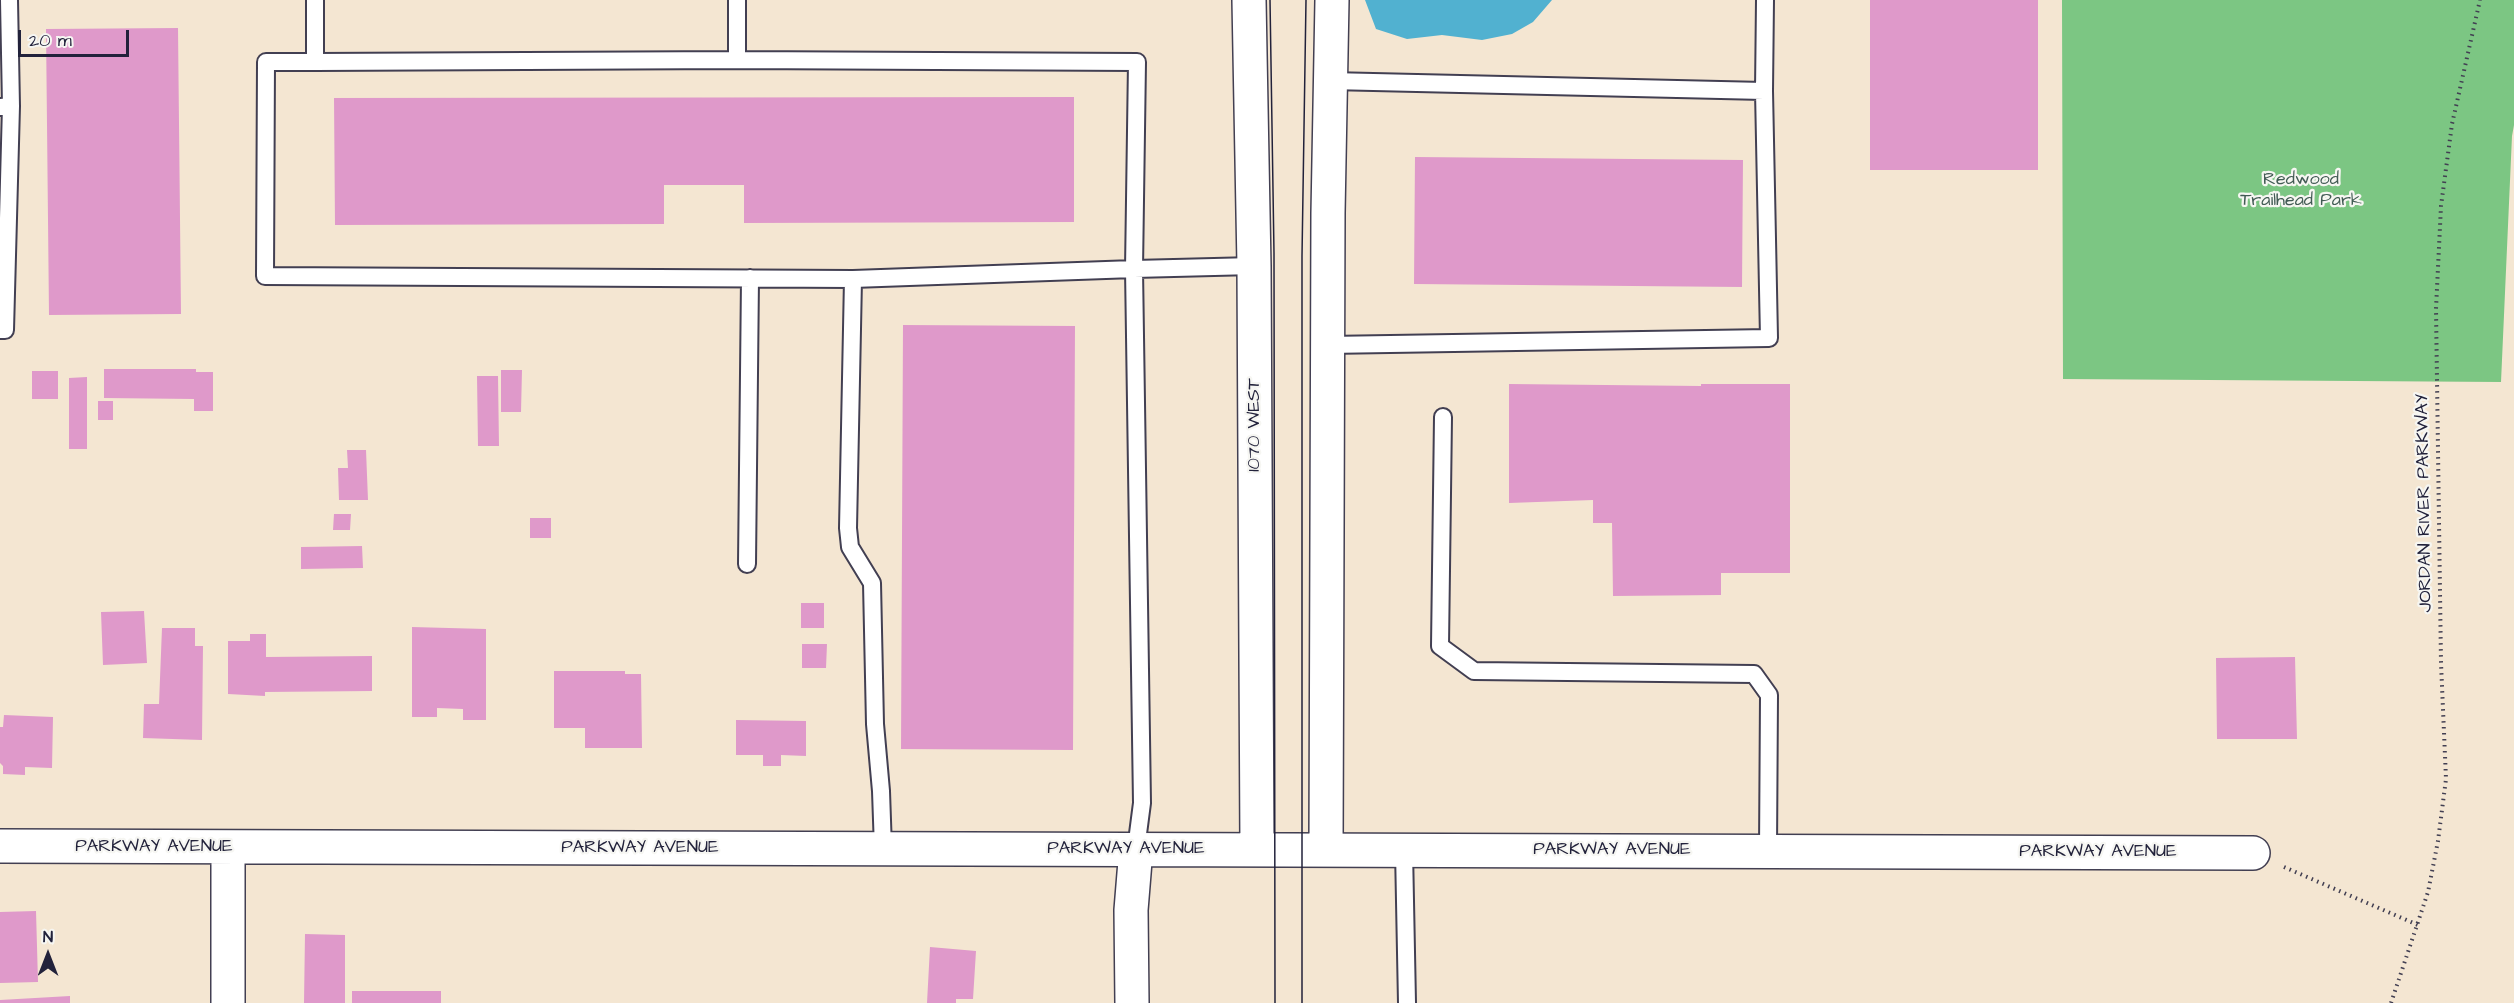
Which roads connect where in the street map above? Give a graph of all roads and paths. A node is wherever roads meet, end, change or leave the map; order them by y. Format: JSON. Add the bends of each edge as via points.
{"nodes":[{"id":1,"x":0,"y":0,"type":"edge"},
{"id":2,"x":9,"y":0,"type":"edge"},
{"id":3,"x":315,"y":0,"type":"edge"},
{"id":4,"x":738,"y":0,"type":"edge"},
{"id":5,"x":1249,"y":0,"type":"edge"},
{"id":6,"x":1332,"y":0,"type":"edge"},
{"id":7,"x":1765,"y":0,"type":"edge"},
{"id":8,"x":2480,"y":0,"type":"edge"},
{"id":9,"x":738,"y":60,"type":"junction"},
{"id":10,"x":315,"y":62,"type":"junction"},
{"id":11,"x":1330,"y":81,"type":"junction"},
{"id":12,"x":1764,"y":91,"type":"junction"},
{"id":13,"x":6,"y":106,"type":"edge"},
{"id":14,"x":1254,"y":266,"type":"junction"},
{"id":15,"x":1134,"y":270,"type":"junction"},
{"id":16,"x":750,"y":278,"type":"junction"},
{"id":17,"x":853,"y":279,"type":"junction"},
{"id":18,"x":0,"y":330,"type":"edge"},
{"id":19,"x":1328,"y":345,"type":"junction"},
{"id":20,"x":1443,"y":417,"type":"dead end"},
{"id":21,"x":747,"y":564,"type":"dead end"},
{"id":22,"x":0,"y":846,"type":"edge"},
{"id":23,"x":228,"y":847,"type":"junction"},
{"id":24,"x":883,"y":849,"type":"junction"},
{"id":25,"x":1136,"y":849,"type":"junction"},
{"id":26,"x":1257,"y":849,"type":"junction"},
{"id":27,"x":1326,"y":849,"type":"junction"},
{"id":28,"x":1404,"y":850,"type":"junction"},
{"id":29,"x":1768,"y":850,"type":"junction"},
{"id":30,"x":2253,"y":853,"type":"joint"},
{"id":31,"x":2418,"y":925,"type":"junction"},
{"id":32,"x":228,"y":1003,"type":"edge"},
{"id":33,"x":1132,"y":1003,"type":"edge"},
{"id":34,"x":1407,"y":1003,"type":"edge"},
{"id":35,"x":2391,"y":1003,"type":"edge"}],
"edges":[{"from":1,"to":2,"type":"lane"},
{"from":2,"to":13,"type":"lane"},
{"from":3,"to":10,"type":"lane"},
{"from":4,"to":9,"type":"lane"},
{"from":5,"to":14,"type":"street","name":"1070 WEST"},
{"from":6,"to":11,"type":"street"},
{"from":7,"to":12,"type":"lane"},
{"from":8,"to":31,"type":"path","name":"JORDAN RIVER PARKWAY","via":[[2452,124],[2441,206],[2436,369],[2446,779],[2438,841]]},
{"from":9,"to":10,"type":"lane"},
{"from":9,"to":15,"type":"lane","via":[[1137,62]]},
{"from":10,"to":16,"type":"lane","via":[[266,62],[265,276]]},
{"from":11,"to":12,"type":"lane"},
{"from":11,"to":19,"type":"street"},
{"from":12,"to":19,"type":"lane","via":[[1769,338]]},
{"from":13,"to":18,"type":"lane","via":[[5,330]]},
{"from":14,"to":15,"type":"lane"},
{"from":14,"to":26,"type":"street","name":"1070 WEST"},
{"from":15,"to":17,"type":"lane"},
{"from":15,"to":25,"type":"lane","via":[[1142,802]]},
{"from":16,"to":17,"type":"lane"},
{"from":16,"to":21,"type":"lane"},
{"from":17,"to":24,"type":"lane","via":[[848,528],[850,547],[872,583]]},
{"from":19,"to":27,"type":"street"},
{"from":20,"to":29,"type":"lane","via":[[1440,645],[1473,671],[1754,674],[1769,695]]},
{"from":22,"to":23,"type":"street","name":"PARKWAY AVENUE"},
{"from":23,"to":24,"type":"street","name":"PARKWAY AVENUE"},
{"from":23,"to":32,"type":"street"},
{"from":24,"to":25,"type":"street","name":"PARKWAY AVENUE"},
{"from":25,"to":26,"type":"street","name":"PARKWAY AVENUE"},
{"from":25,"to":33,"type":"street","via":[[1131,910]]},
{"from":26,"to":27,"type":"street","name":"PARKWAY AVENUE"},
{"from":27,"to":28,"type":"street","name":"PARKWAY AVENUE"},
{"from":28,"to":29,"type":"street","name":"PARKWAY AVENUE"},
{"from":28,"to":34,"type":"lane"},
{"from":29,"to":30,"type":"street","name":"PARKWAY AVENUE"},
{"from":30,"to":31,"type":"path"},
{"from":31,"to":35,"type":"path","name":"JORDAN RIVER PARKWAY"}]}
